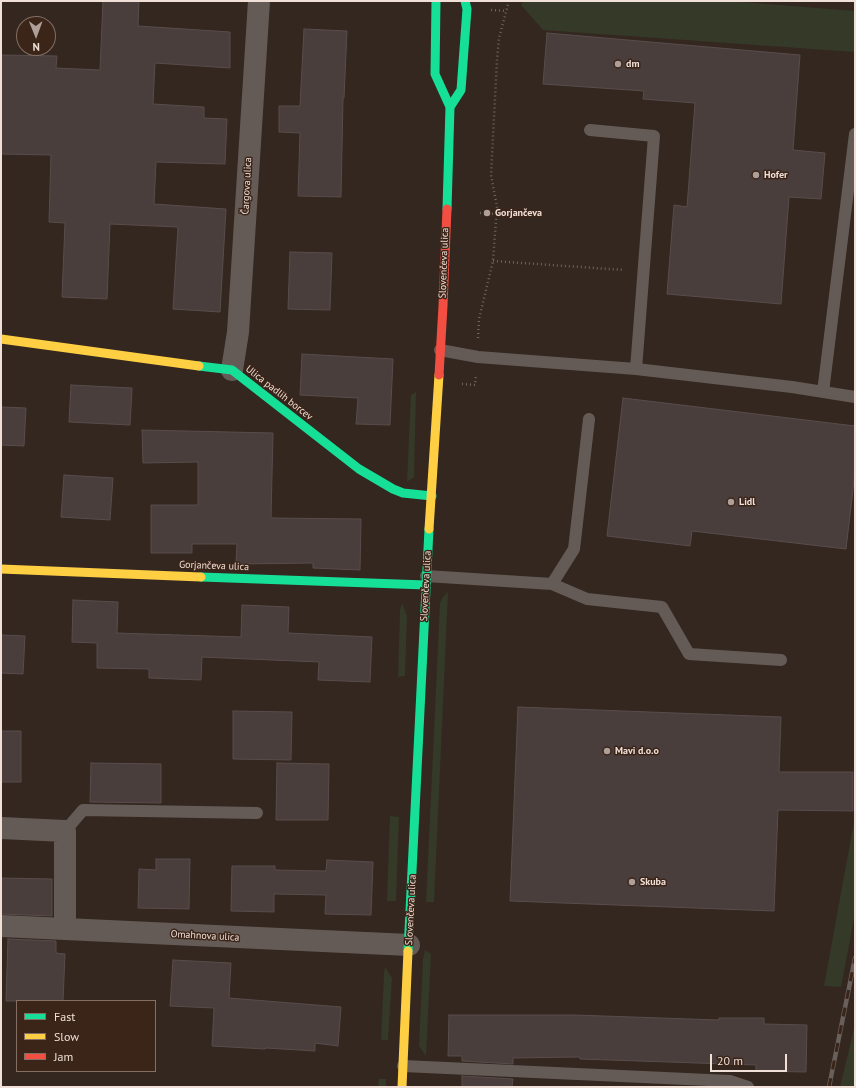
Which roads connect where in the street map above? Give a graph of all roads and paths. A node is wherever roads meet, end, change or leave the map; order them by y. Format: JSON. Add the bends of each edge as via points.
{"nodes":[{"id":1,"x":259,"y":1,"type":"edge"},
{"id":2,"x":436,"y":1,"type":"edge"},
{"id":3,"x":464,"y":1,"type":"edge"},
{"id":4,"x":509,"y":1,"type":"edge"},
{"id":5,"x":492,"y":10,"type":"dead end"},
{"id":6,"x":507,"y":11,"type":"junction"},
{"id":7,"x":450,"y":107,"type":"junction"},
{"id":8,"x":590,"y":130,"type":"dead end"},
{"id":9,"x":855,"y":134,"type":"edge"},
{"id":10,"x":480,"y":213,"type":"dead end"},
{"id":11,"x":497,"y":214,"type":"junction"},
{"id":12,"x":493,"y":261,"type":"junction"},
{"id":13,"x":645,"y":272,"type":"junction"},
{"id":14,"x":1,"y":339,"type":"edge"},
{"id":15,"x":440,"y":350,"type":"junction"},
{"id":16,"x":478,"y":357,"type":"junction"},
{"id":17,"x":636,"y":369,"type":"junction"},
{"id":18,"x":232,"y":370,"type":"junction"},
{"id":19,"x":474,"y":386,"type":"dead end"},
{"id":20,"x":823,"y":392,"type":"junction"},
{"id":21,"x":855,"y":397,"type":"edge"},
{"id":22,"x":589,"y":418,"type":"dead end"},
{"id":23,"x":432,"y":496,"type":"junction"},
{"id":24,"x":1,"y":569,"type":"edge"},
{"id":25,"x":426,"y":581,"type":"junction"},
{"id":26,"x":552,"y":584,"type":"junction"},
{"id":27,"x":781,"y":660,"type":"dead end"},
{"id":28,"x":257,"y":813,"type":"dead end"},
{"id":29,"x":1,"y":828,"type":"edge"},
{"id":30,"x":65,"y":832,"type":"junction"},
{"id":31,"x":1,"y":926,"type":"edge"},
{"id":32,"x":65,"y":929,"type":"junction"},
{"id":33,"x":409,"y":945,"type":"junction"},
{"id":34,"x":403,"y":1066,"type":"junction"},
{"id":35,"x":402,"y":1087,"type":"edge"},
{"id":36,"x":748,"y":1087,"type":"edge"}],
"edges":[{"from":1,"to":18,"type":"street","name":"Čargova ulica","via":[[238,332]]},
{"from":2,"to":7,"type":"street","name":"Slovenčeva ulica","via":[[436,74]]},
{"from":3,"to":7,"type":"street","via":[[467,9],[461,90]]},
{"from":4,"to":6,"type":"path"},
{"from":5,"to":6,"type":"path"},
{"from":6,"to":11,"type":"path","via":[[496,60],[491,175]]},
{"from":7,"to":15,"type":"street","name":"Slovenčeva ulica"},
{"from":8,"to":13,"type":"lane","via":[[654,136]]},
{"from":9,"to":20,"type":"lane"},
{"from":10,"to":11,"type":"path"},
{"from":11,"to":12,"type":"path"},
{"from":12,"to":13,"type":"path"},
{"from":12,"to":16,"type":"path","via":[[479,319]]},
{"from":13,"to":17,"type":"lane"},
{"from":14,"to":18,"type":"street","name":"Ulica padlih borcev"},
{"from":15,"to":16,"type":"lane"},
{"from":15,"to":23,"type":"street","name":"Slovenčeva ulica"},
{"from":16,"to":17,"type":"lane"},
{"from":16,"to":19,"type":"path"},
{"from":17,"to":20,"type":"lane"},
{"from":18,"to":23,"type":"street","name":"Ulica padlih borcev","via":[[359,469],[403,493]]},
{"from":20,"to":21,"type":"lane"},
{"from":22,"to":26,"type":"lane","via":[[574,549]]},
{"from":23,"to":25,"type":"street","name":"Slovenčeva ulica"},
{"from":24,"to":25,"type":"street","name":"Gorjančeva ulica"},
{"from":25,"to":26,"type":"lane"},
{"from":25,"to":33,"type":"street","name":"Slovenčeva ulica"},
{"from":26,"to":27,"type":"lane","via":[[587,599],[662,607],[689,654]]},
{"from":28,"to":30,"type":"lane","via":[[83,810]]},
{"from":29,"to":30,"type":"street"},
{"from":30,"to":32,"type":"street"},
{"from":31,"to":32,"type":"street","name":"Omahnova ulica"},
{"from":32,"to":33,"type":"street","name":"Omahnova ulica"},
{"from":33,"to":34,"type":"street","name":"Slovenčeva ulica"},
{"from":34,"to":35,"type":"street","name":"Slovenčeva ulica"},
{"from":34,"to":36,"type":"lane","via":[[730,1081]]}]}
